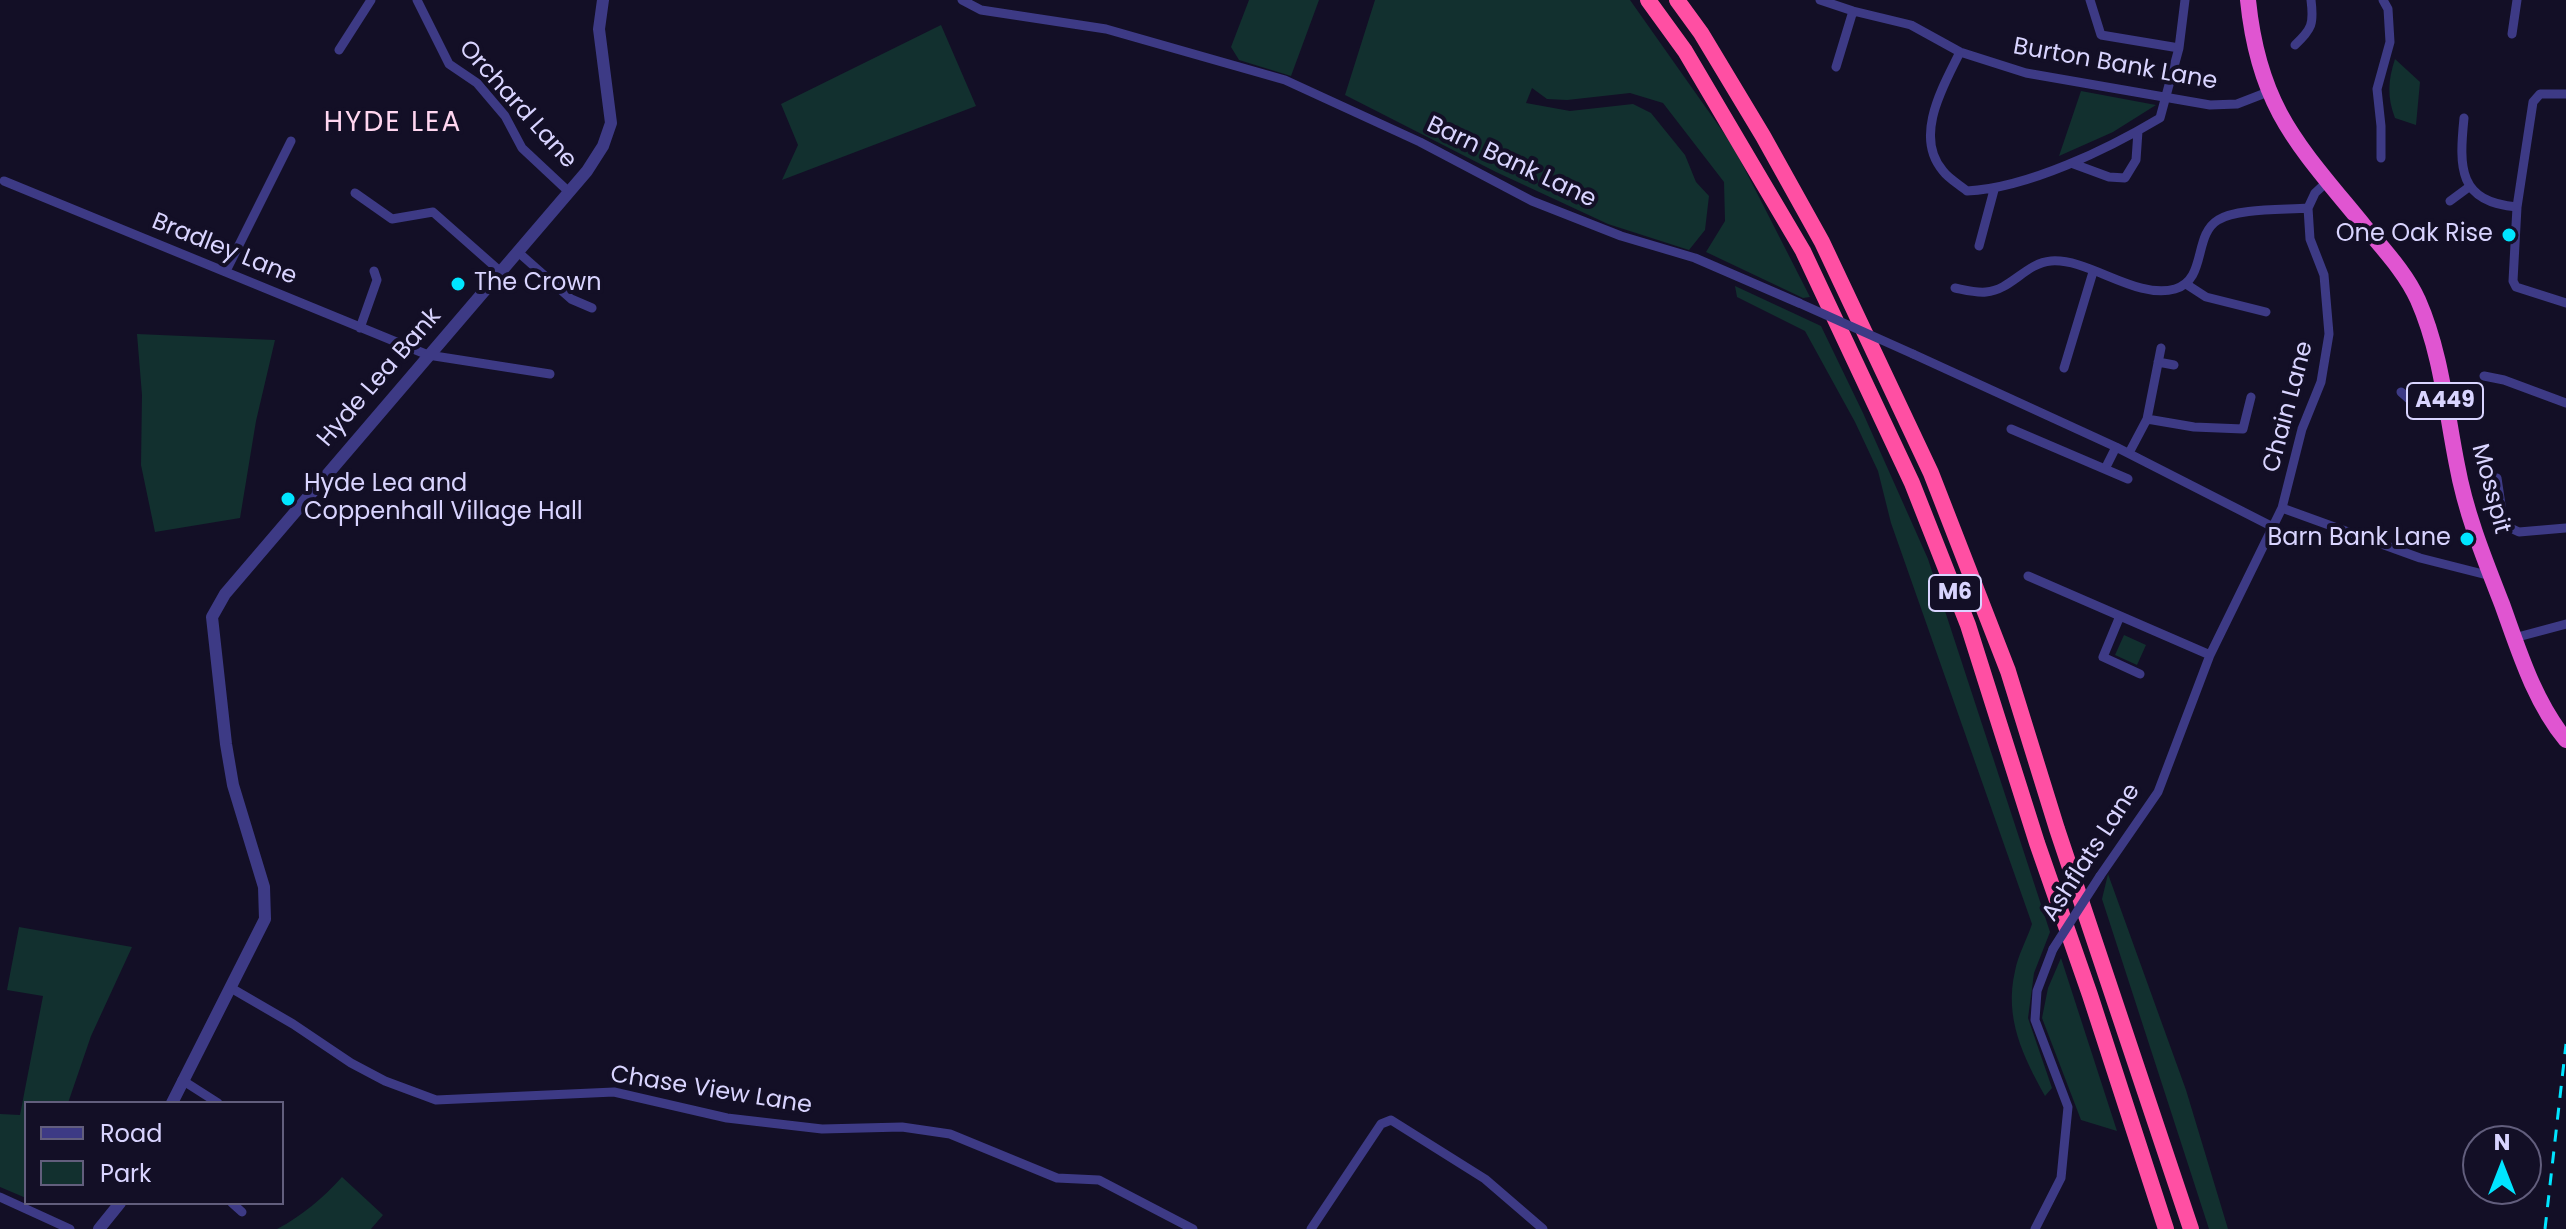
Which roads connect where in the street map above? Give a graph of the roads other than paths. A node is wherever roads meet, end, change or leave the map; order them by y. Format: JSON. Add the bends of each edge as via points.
{"nodes":[{"id":1,"x":371,"y":0,"type":"edge"},
{"id":2,"x":417,"y":0,"type":"edge"},
{"id":3,"x":603,"y":0,"type":"edge"},
{"id":4,"x":962,"y":0,"type":"edge"},
{"id":5,"x":1648,"y":0,"type":"edge"},
{"id":6,"x":1677,"y":0,"type":"edge"},
{"id":7,"x":1820,"y":0,"type":"edge"},
{"id":8,"x":2090,"y":0,"type":"edge"},
{"id":9,"x":2185,"y":0,"type":"edge"},
{"id":10,"x":2248,"y":0,"type":"edge"},
{"id":11,"x":2311,"y":0,"type":"edge"},
{"id":12,"x":2383,"y":0,"type":"edge"},
{"id":13,"x":2517,"y":0,"type":"edge"},
{"id":14,"x":1853,"y":11,"type":"junction"},
{"id":15,"x":2512,"y":34,"type":"dead end"},
{"id":16,"x":2295,"y":45,"type":"dead end"},
{"id":17,"x":2179,"y":48,"type":"junction"},
{"id":18,"x":339,"y":50,"type":"dead end"},
{"id":19,"x":1960,"y":52,"type":"junction"},
{"id":20,"x":1836,"y":67,"type":"dead end"},
{"id":21,"x":2268,"y":92,"type":"junction"},
{"id":22,"x":2566,"y":94,"type":"edge"},
{"id":23,"x":2166,"y":96,"type":"junction"},
{"id":24,"x":2464,"y":118,"type":"dead end"},
{"id":25,"x":2138,"y":131,"type":"junction"},
{"id":26,"x":291,"y":141,"type":"dead end"},
{"id":27,"x":2381,"y":158,"type":"dead end"},
{"id":28,"x":2071,"y":163,"type":"junction"},
{"id":29,"x":4,"y":181,"type":"dead end"},
{"id":30,"x":2328,"y":181,"type":"junction"},
{"id":31,"x":2469,"y":187,"type":"junction"},
{"id":32,"x":1994,"y":190,"type":"junction"},
{"id":33,"x":569,"y":192,"type":"junction"},
{"id":34,"x":355,"y":193,"type":"dead end"},
{"id":35,"x":2450,"y":201,"type":"dead end"},
{"id":36,"x":2517,"y":207,"type":"junction"},
{"id":37,"x":2308,"y":208,"type":"junction"},
{"id":38,"x":1979,"y":246,"type":"dead end"},
{"id":39,"x":518,"y":252,"type":"junction"},
{"id":40,"x":226,"y":271,"type":"junction"},
{"id":41,"x":374,"y":271,"type":"dead end"},
{"id":42,"x":501,"y":272,"type":"junction"},
{"id":43,"x":2093,"y":272,"type":"junction"},
{"id":44,"x":2186,"y":284,"type":"junction"},
{"id":45,"x":1955,"y":288,"type":"dead end"},
{"id":46,"x":2566,"y":303,"type":"edge"},
{"id":47,"x":592,"y":308,"type":"dead end"},
{"id":48,"x":2266,"y":312,"type":"dead end"},
{"id":49,"x":360,"y":328,"type":"junction"},
{"id":50,"x":2161,"y":348,"type":"dead end"},
{"id":51,"x":428,"y":355,"type":"junction"},
{"id":52,"x":2158,"y":362,"type":"junction"},
{"id":53,"x":2174,"y":365,"type":"dead end"},
{"id":54,"x":2064,"y":368,"type":"dead end"},
{"id":55,"x":550,"y":374,"type":"dead end"},
{"id":56,"x":2484,"y":376,"type":"dead end"},
{"id":57,"x":2401,"y":392,"type":"dead end"},
{"id":58,"x":2251,"y":397,"type":"dead end"},
{"id":59,"x":2566,"y":403,"type":"edge"},
{"id":60,"x":2446,"y":406,"type":"junction"},
{"id":61,"x":2147,"y":419,"type":"junction"},
{"id":62,"x":2011,"y":429,"type":"dead end"},
{"id":63,"x":2116,"y":447,"type":"junction"},
{"id":64,"x":2129,"y":453,"type":"junction"},
{"id":65,"x":2106,"y":467,"type":"junction"},
{"id":66,"x":2497,"y":478,"type":"dead end"},
{"id":67,"x":2128,"y":479,"type":"dead end"},
{"id":68,"x":2282,"y":508,"type":"junction"},
{"id":69,"x":2273,"y":527,"type":"junction"},
{"id":70,"x":2566,"y":528,"type":"edge"},
{"id":71,"x":2028,"y":576,"type":"dead end"},
{"id":72,"x":2491,"y":576,"type":"junction"},
{"id":73,"x":2120,"y":616,"type":"junction"},
{"id":74,"x":2566,"y":624,"type":"edge"},
{"id":75,"x":2514,"y":638,"type":"junction"},
{"id":76,"x":2210,"y":655,"type":"junction"},
{"id":77,"x":2140,"y":674,"type":"dead end"},
{"id":78,"x":2566,"y":740,"type":"edge"},
{"id":79,"x":231,"y":988,"type":"junction"},
{"id":80,"x":182,"y":1080,"type":"junction"},
{"id":81,"x":173,"y":1101,"type":"edge"},
{"id":82,"x":215,"y":1101,"type":"edge"},
{"id":83,"x":0,"y":1197,"type":"edge"},
{"id":84,"x":118,"y":1205,"type":"edge"},
{"id":85,"x":70,"y":1229,"type":"edge"},
{"id":86,"x":99,"y":1229,"type":"edge"},
{"id":87,"x":1193,"y":1229,"type":"edge"},
{"id":88,"x":1311,"y":1229,"type":"edge"},
{"id":89,"x":1543,"y":1229,"type":"edge"},
{"id":90,"x":2035,"y":1229,"type":"edge"},
{"id":91,"x":2166,"y":1229,"type":"edge"},
{"id":92,"x":2191,"y":1229,"type":"edge"}],
"edges":[{"from":1,"to":18,"type":"street"},
{"from":2,"to":33,"type":"street","name":"Orchard Lane","via":[[449,64],[477,83],[505,116],[522,148]]},
{"from":3,"to":33,"type":"street","name":"Hyde Lea Bank","via":[[599,29],[611,123],[603,146]]},
{"from":4,"to":63,"type":"street","name":"Barn Bank Lane","bridge":true,"via":[[981,10],[1106,29],[1285,80],[1532,201],[1695,258]]},
{"from":5,"to":91,"type":"highway","number":"M6","via":[[1685,51],[1803,251],[1912,483],[1968,625]]},
{"from":6,"to":92,"type":"highway","number":"M6","via":[[1822,242],[1931,473],[2008,671]]},
{"from":7,"to":14,"type":"street","name":"Burton Bank Lane"},
{"from":8,"to":17,"type":"street","via":[[2101,35]]},
{"from":9,"to":17,"type":"street"},
{"from":10,"to":21,"type":"highway","name":"Mosspit","number":"A449","via":[[2256,57]]},
{"from":11,"to":16,"type":"street","via":[[2310,31]]},
{"from":12,"to":27,"type":"street","via":[[2390,42],[2377,89]]},
{"from":13,"to":15,"type":"street"},
{"from":14,"to":19,"type":"street","name":"Burton Bank Lane","via":[[1911,25]]},
{"from":14,"to":20,"type":"street"},
{"from":17,"to":23,"type":"street"},
{"from":19,"to":23,"type":"street","name":"Burton Bank Lane","via":[[2026,73]]},
{"from":19,"to":32,"type":"street","via":[[1931,113],[1932,145],[1941,170],[1967,191]]},
{"from":21,"to":23,"type":"street","name":"Burton Bank Lane","via":[[2224,105]]},
{"from":21,"to":30,"type":"highway","name":"Mosspit","number":"A449","via":[[2292,137]]},
{"from":22,"to":36,"type":"street","via":[[2540,94],[2533,102]]},
{"from":23,"to":25,"type":"street","via":[[2160,118]]},
{"from":24,"to":31,"type":"street","via":[[2463,164]]},
{"from":25,"to":28,"type":"street"},
{"from":25,"to":28,"type":"street","via":[[2136,160],[2125,178]]},
{"from":26,"to":40,"type":"street"},
{"from":28,"to":32,"type":"street"},
{"from":29,"to":40,"type":"street","name":"Bradley Lane"},
{"from":30,"to":37,"type":"street"},
{"from":30,"to":60,"type":"highway","name":"Mosspit","number":"A449","via":[[2418,299]]},
{"from":31,"to":35,"type":"street"},
{"from":31,"to":36,"type":"street","via":[[2495,205]]},
{"from":32,"to":38,"type":"street"},
{"from":33,"to":39,"type":"street","name":"Hyde Lea Bank"},
{"from":34,"to":42,"type":"street","via":[[392,219],[433,212]]},
{"from":36,"to":46,"type":"street","via":[[2516,287]]},
{"from":37,"to":44,"type":"street","via":[[2242,213],[2215,221]]},
{"from":37,"to":68,"type":"street","name":"Chain Lane","via":[[2310,239],[2324,275],[2329,334],[2321,382],[2302,429]]},
{"from":39,"to":42,"type":"street","name":"Hyde Lea Bank"},
{"from":39,"to":47,"type":"street","via":[[571,299]]},
{"from":40,"to":49,"type":"street","name":"Bradley Lane"},
{"from":41,"to":49,"type":"street","via":[[377,280]]},
{"from":42,"to":51,"type":"street","name":"Hyde Lea Bank"},
{"from":43,"to":44,"type":"street","via":[[2163,291]]},
{"from":43,"to":45,"type":"street","via":[[2051,261],[1995,290]]},
{"from":43,"to":54,"type":"street"},
{"from":44,"to":48,"type":"street","via":[[2206,297]]},
{"from":49,"to":51,"type":"street","name":"Bradley Lane"},
{"from":50,"to":52,"type":"street"},
{"from":51,"to":55,"type":"street","name":"Bradley Lane"},
{"from":51,"to":79,"type":"street","name":"Hyde Lea Bank","via":[[225,594],[212,617],[233,785],[266,901],[265,919]]},
{"from":52,"to":53,"type":"street"},
{"from":52,"to":61,"type":"street"},
{"from":56,"to":59,"type":"street"},
{"from":57,"to":60,"type":"street","via":[[2409,399]]},
{"from":58,"to":61,"type":"street","via":[[2243,429]]},
{"from":60,"to":72,"type":"highway","name":"Mosspit","number":"A449","via":[[2472,529]]},
{"from":61,"to":64,"type":"street"},
{"from":62,"to":65,"type":"street"},
{"from":63,"to":64,"type":"street","name":"Barn Bank Lane"},
{"from":63,"to":65,"type":"street"},
{"from":64,"to":69,"type":"street","name":"Barn Bank Lane"},
{"from":65,"to":67,"type":"street"},
{"from":66,"to":70,"type":"street","via":[[2504,525],[2519,532]]},
{"from":68,"to":69,"type":"street","name":"Ashflats Lane"},
{"from":68,"to":72,"type":"street","via":[[2420,558]]},
{"from":69,"to":76,"type":"street","name":"Ashflats Lane"},
{"from":71,"to":73,"type":"street"},
{"from":72,"to":75,"type":"highway","name":"Mosspit","number":"A449"},
{"from":73,"to":76,"type":"street"},
{"from":73,"to":77,"type":"street","via":[[2103,657]]},
{"from":74,"to":75,"type":"street"},
{"from":75,"to":78,"type":"highway","name":"Mosspit","number":"A449","via":[[2538,698]]},
{"from":76,"to":90,"type":"street","name":"Ashflats Lane","bridge":true,"via":[[2158,792],[2053,949],[2037,991],[2035,1020],[2068,1107],[2061,1178]]},
{"from":79,"to":80,"type":"street","name":"Hyde Lea Bank"},
{"from":79,"to":87,"type":"street","name":"Chase View Lane","via":[[351,1063],[436,1100],[614,1092],[727,1118],[822,1129],[902,1127],[950,1134],[1057,1178],[1099,1180]]},
{"from":80,"to":81,"type":"street","name":"Hyde Lea Bank"},
{"from":80,"to":82,"type":"street"},
{"from":83,"to":85,"type":"street"},
{"from":84,"to":86,"type":"street"},
{"from":88,"to":89,"type":"street","via":[[1381,1124],[1391,1120],[1485,1179]]}]}
